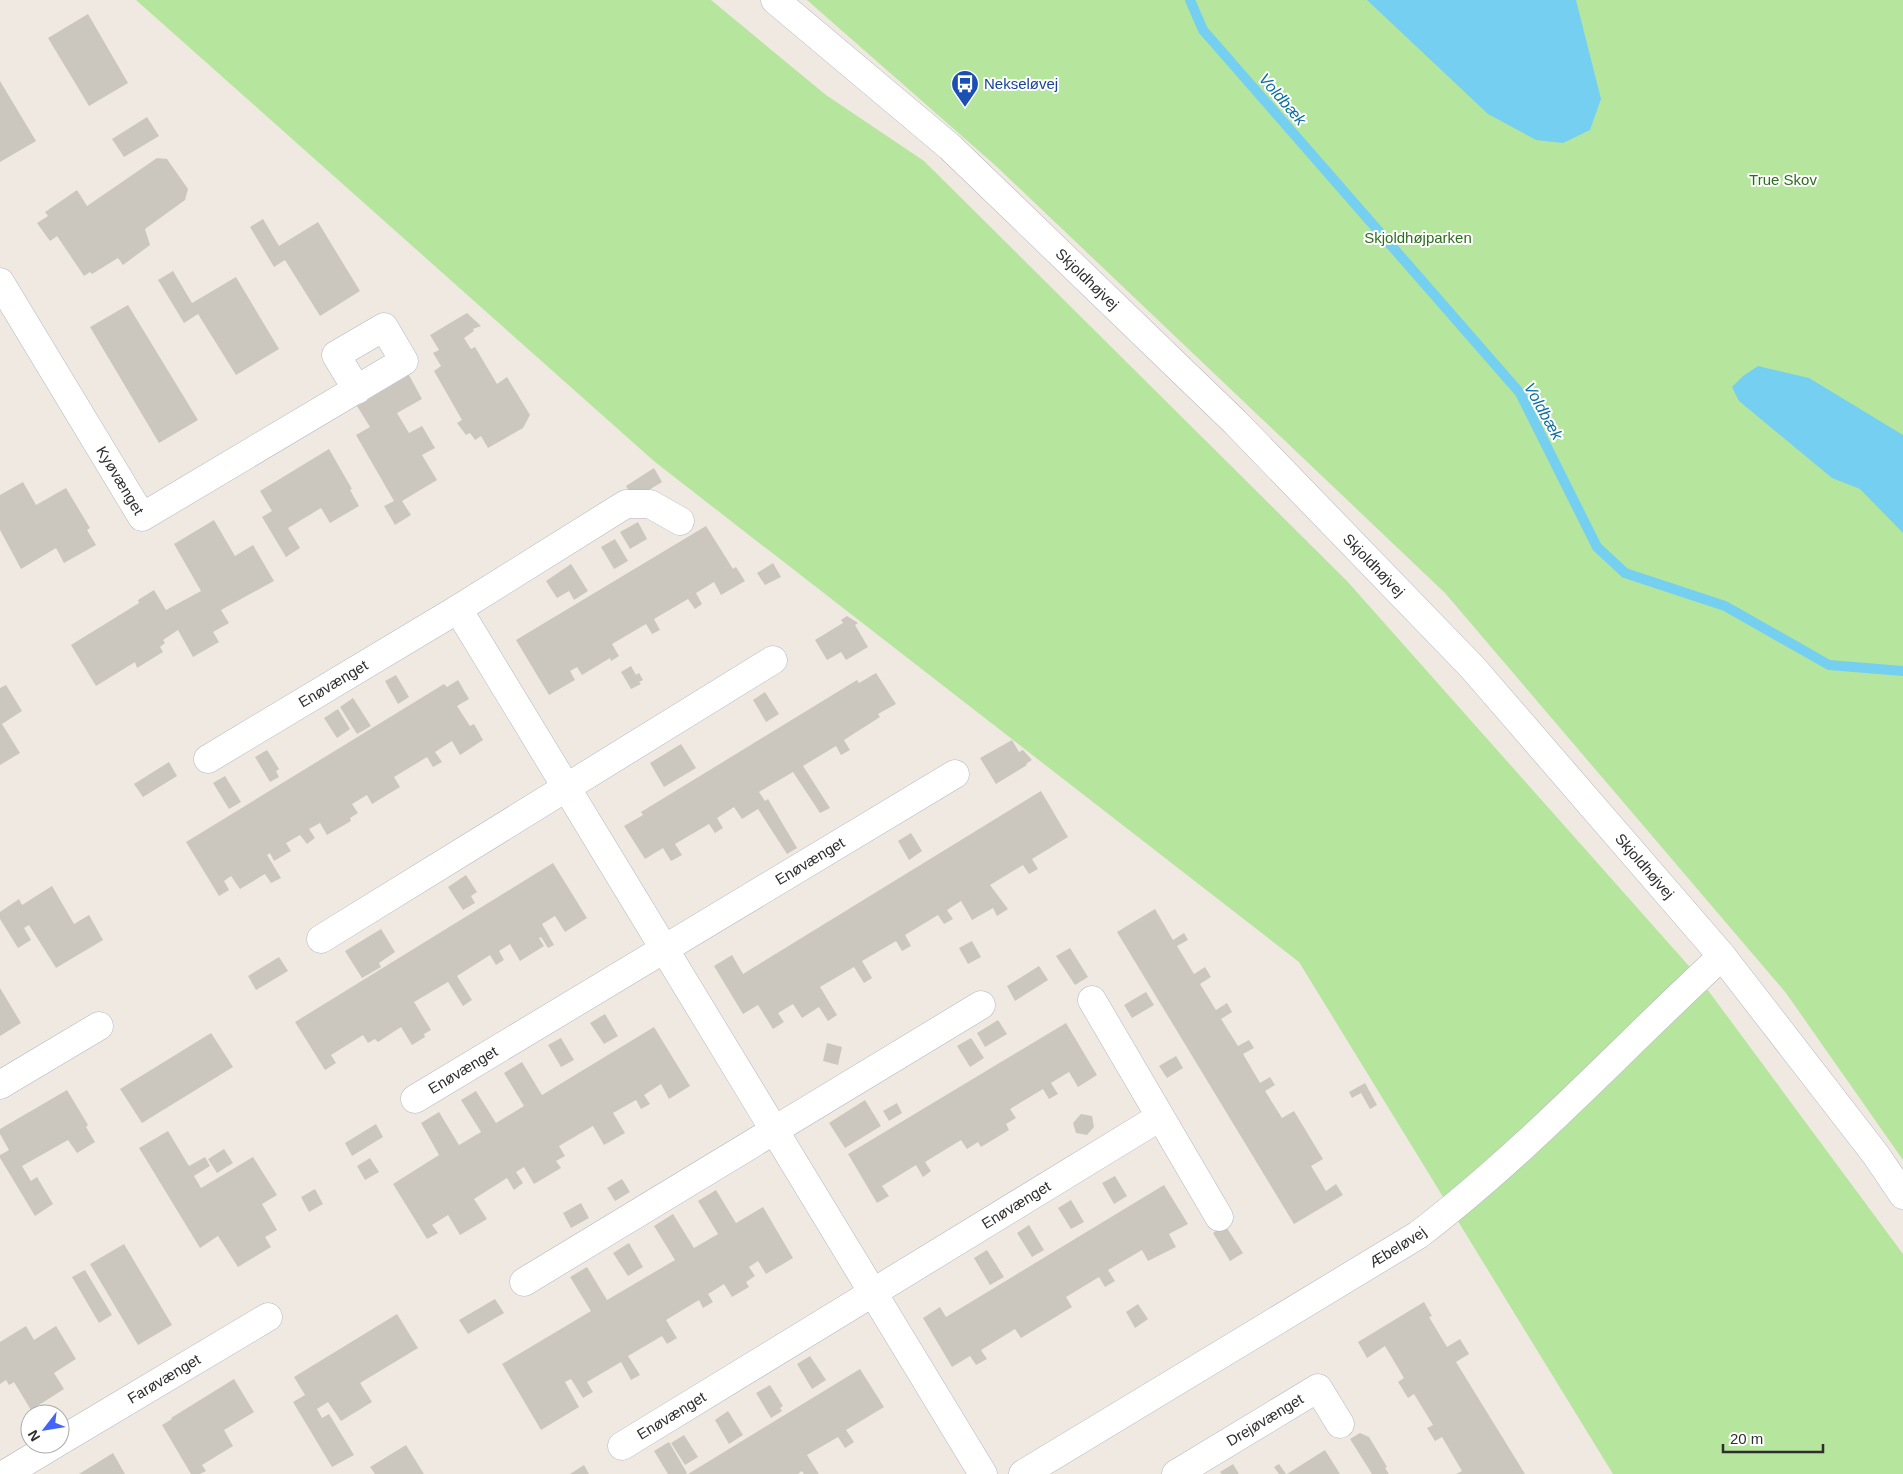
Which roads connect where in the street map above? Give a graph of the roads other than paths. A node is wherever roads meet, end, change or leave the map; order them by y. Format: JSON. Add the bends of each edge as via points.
{"nodes":[{"id":1,"x":775,"y":0,"type":"edge"},
{"id":2,"x":0,"y":282,"type":"edge"},
{"id":3,"x":357,"y":390,"type":"dead end"},
{"id":4,"x":680,"y":521,"type":"dead end"},
{"id":5,"x":458,"y":609,"type":"junction"},
{"id":6,"x":773,"y":660,"type":"dead end"},
{"id":7,"x":208,"y":759,"type":"dead end"},
{"id":8,"x":955,"y":774,"type":"dead end"},
{"id":9,"x":566,"y":786,"type":"junction"},
{"id":10,"x":320,"y":939,"type":"dead end"},
{"id":11,"x":665,"y":949,"type":"junction"},
{"id":12,"x":1722,"y":956,"type":"junction"},
{"id":13,"x":1092,"y":1000,"type":"dead end"},
{"id":14,"x":981,"y":1005,"type":"dead end"},
{"id":15,"x":99,"y":1026,"type":"dead end"},
{"id":16,"x":0,"y":1085,"type":"edge"},
{"id":17,"x":415,"y":1099,"type":"dead end"},
{"id":18,"x":1160,"y":1117,"type":"junction"},
{"id":19,"x":774,"y":1130,"type":"junction"},
{"id":20,"x":1903,"y":1195,"type":"edge"},
{"id":21,"x":1219,"y":1217,"type":"dead end"},
{"id":22,"x":524,"y":1282,"type":"dead end"},
{"id":23,"x":873,"y":1291,"type":"junction"},
{"id":24,"x":268,"y":1316,"type":"dead end"},
{"id":25,"x":1340,"y":1424,"type":"dead end"},
{"id":26,"x":70,"y":1435,"type":"edge"},
{"id":27,"x":622,"y":1446,"type":"dead end"},
{"id":28,"x":39,"y":1454,"type":"edge"},
{"id":29,"x":6,"y":1474,"type":"edge"},
{"id":30,"x":983,"y":1474,"type":"edge"},
{"id":31,"x":1023,"y":1474,"type":"edge"},
{"id":32,"x":1176,"y":1474,"type":"edge"}],
"edges":[{"from":1,"to":12,"type":"street","name":"Skjoldhøjvej","via":[[950,147],[1235,422],[1473,668]]},
{"from":2,"to":3,"type":"street","name":"Kyøvænget","via":[[142,517]]},
{"from":4,"to":5,"type":"street","name":"Enøvænget","via":[[650,504],[626,504]]},
{"from":5,"to":7,"type":"street","name":"Enøvænget"},
{"from":5,"to":9,"type":"street"},
{"from":6,"to":9,"type":"street"},
{"from":8,"to":11,"type":"street","name":"Enøvænget"},
{"from":9,"to":10,"type":"street"},
{"from":9,"to":11,"type":"street"},
{"from":11,"to":17,"type":"street","name":"Enøvænget"},
{"from":11,"to":19,"type":"street"},
{"from":12,"to":20,"type":"street","name":"Skjoldhøjvej","via":[[1876,1155]]},
{"from":12,"to":31,"type":"street","name":"Æbeløvej","via":[[1537,1134],[1463,1201],[1418,1235]]},
{"from":13,"to":18,"type":"street"},
{"from":14,"to":19,"type":"street"},
{"from":15,"to":16,"type":"street"},
{"from":18,"to":21,"type":"street"},
{"from":18,"to":23,"type":"street","name":"Enøvænget"},
{"from":19,"to":22,"type":"street"},
{"from":19,"to":23,"type":"street"},
{"from":23,"to":27,"type":"street","name":"Enøvænget"},
{"from":23,"to":30,"type":"street"},
{"from":24,"to":26,"type":"street","name":"Farøvænget"},
{"from":25,"to":32,"type":"street","name":"Drejøvænget","via":[[1318,1388]]},
{"from":28,"to":29,"type":"street"}]}
